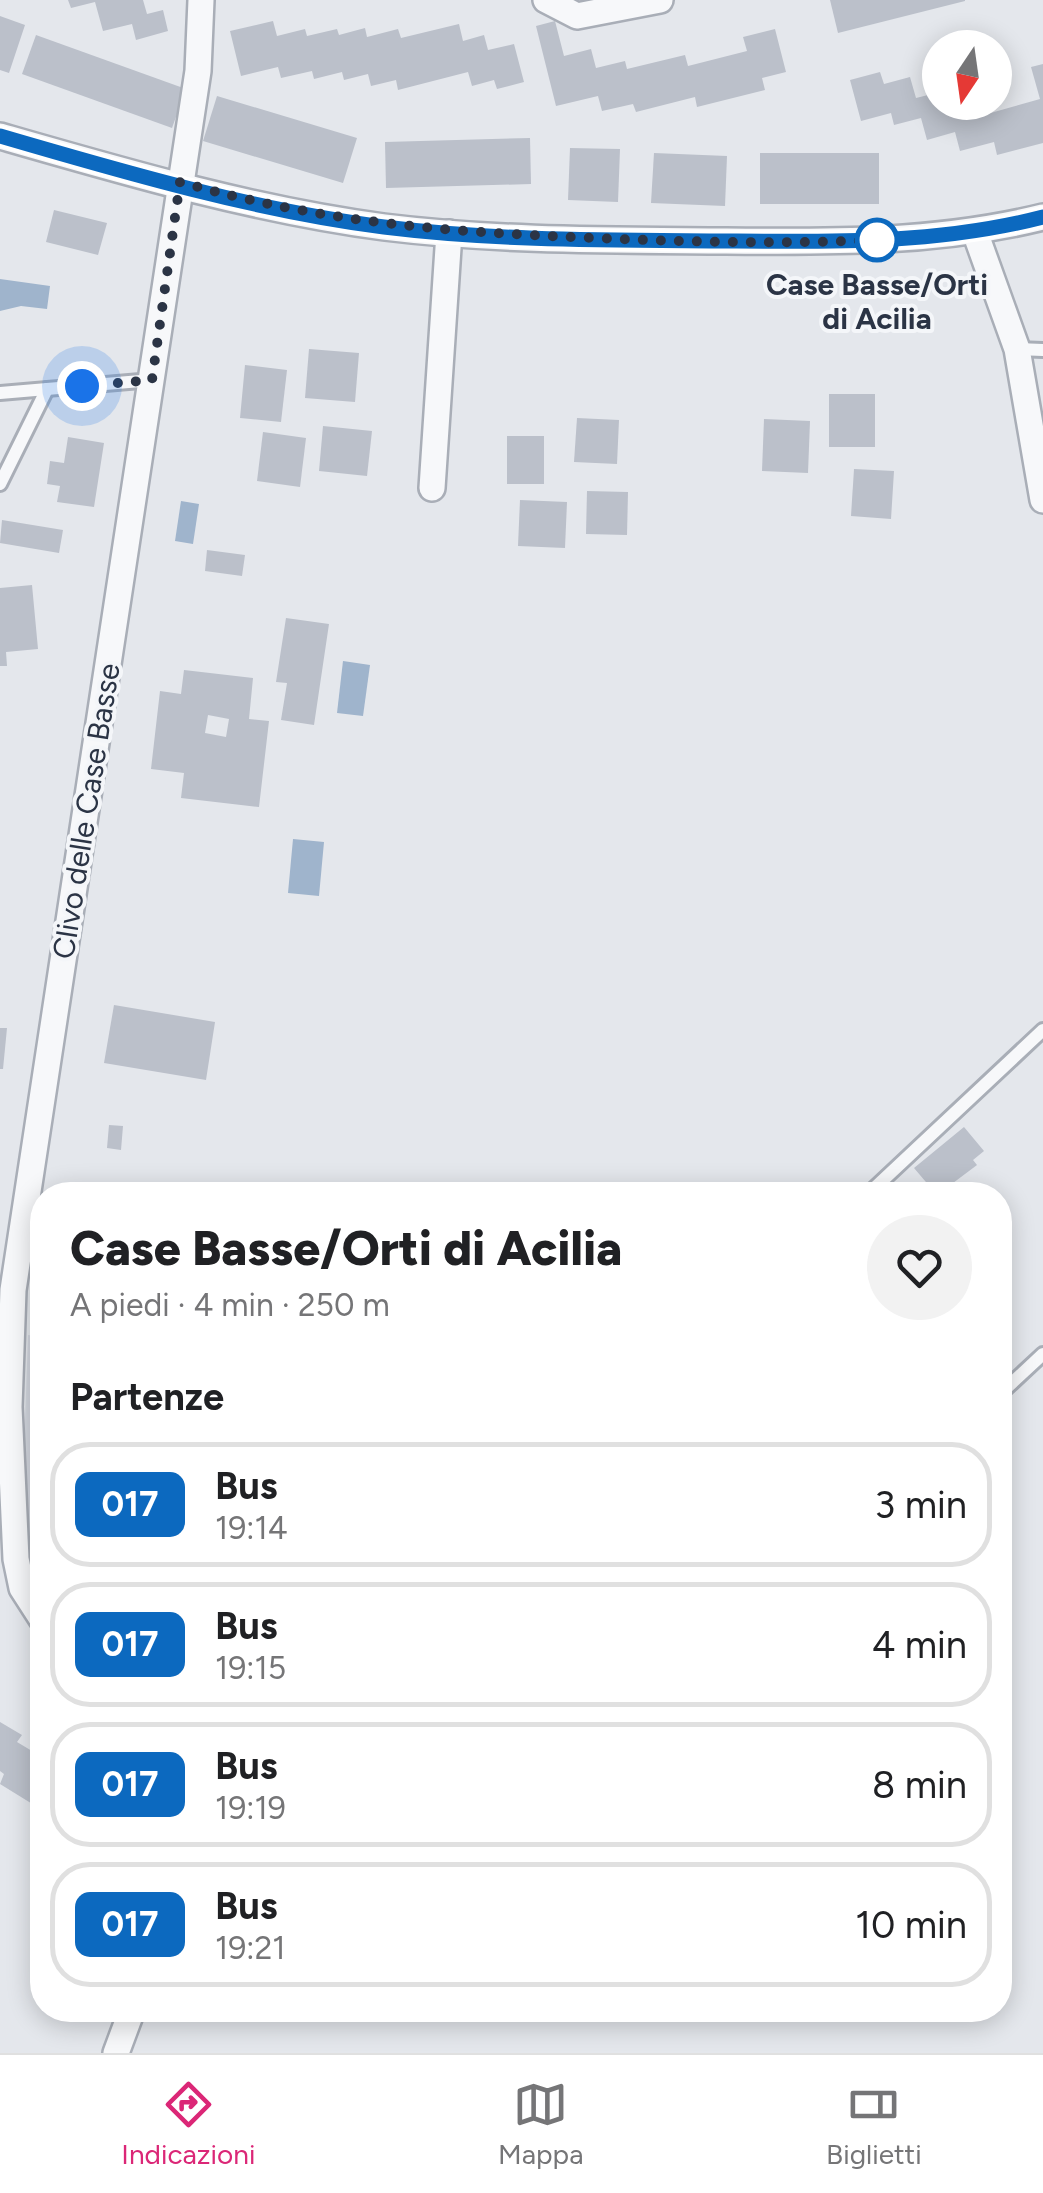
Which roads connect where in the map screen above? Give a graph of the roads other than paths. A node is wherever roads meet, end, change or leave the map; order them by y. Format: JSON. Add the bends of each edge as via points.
{"nodes":[{"id":1,"x":201,"y":0,"type":"edge"},
{"id":2,"x":546,"y":0,"type":"edge"},
{"id":3,"x":660,"y":0,"type":"edge"},
{"id":4,"x":0,"y":136,"type":"edge"},
{"id":5,"x":180,"y":182,"type":"junction"},
{"id":6,"x":1043,"y":217,"type":"edge"},
{"id":7,"x":975,"y":232,"type":"junction"},
{"id":8,"x":449,"y":233,"type":"junction"},
{"id":9,"x":1016,"y":349,"type":"junction"},
{"id":10,"x":1043,"y":350,"type":"edge"},
{"id":11,"x":152,"y":380,"type":"junction"},
{"id":12,"x":47,"y":389,"type":"junction"},
{"id":13,"x":0,"y":393,"type":"edge"},
{"id":14,"x":0,"y":484,"type":"edge"},
{"id":15,"x":432,"y":488,"type":"dead end"},
{"id":16,"x":1043,"y":500,"type":"edge"},
{"id":17,"x":1043,"y":1030,"type":"edge"},
{"id":18,"x":880,"y":1182,"type":"edge"},
{"id":19,"x":1043,"y":1354,"type":"edge"},
{"id":20,"x":1012,"y":1383,"type":"edge"},
{"id":21,"x":30,"y":1600,"type":"edge"},
{"id":22,"x":128,"y":2022,"type":"edge"},
{"id":23,"x":116,"y":2053,"type":"edge"}],
"edges":[{"from":1,"to":5,"type":"street","name":"Clivo delle Case Basse","via":[[198,71]]},
{"from":2,"to":3,"type":"street","via":[[577,16]]},
{"from":4,"to":5,"type":"street"},
{"from":5,"to":8,"type":"street","via":[[329,218]]},
{"from":5,"to":11,"type":"street","name":"Clivo delle Case Basse"},
{"from":6,"to":7,"type":"street"},
{"from":7,"to":8,"type":"street","via":[[780,242]]},
{"from":7,"to":9,"type":"street"},
{"from":8,"to":15,"type":"street"},
{"from":9,"to":10,"type":"lane"},
{"from":9,"to":16,"type":"street"},
{"from":11,"to":12,"type":"lane"},
{"from":11,"to":21,"type":"street","name":"Clivo delle Case Basse","via":[[13,1290],[16,1559]]},
{"from":12,"to":13,"type":"lane"},
{"from":12,"to":14,"type":"lane"},
{"from":17,"to":18,"type":"lane"},
{"from":19,"to":20,"type":"lane"},
{"from":22,"to":23,"type":"street"}]}
